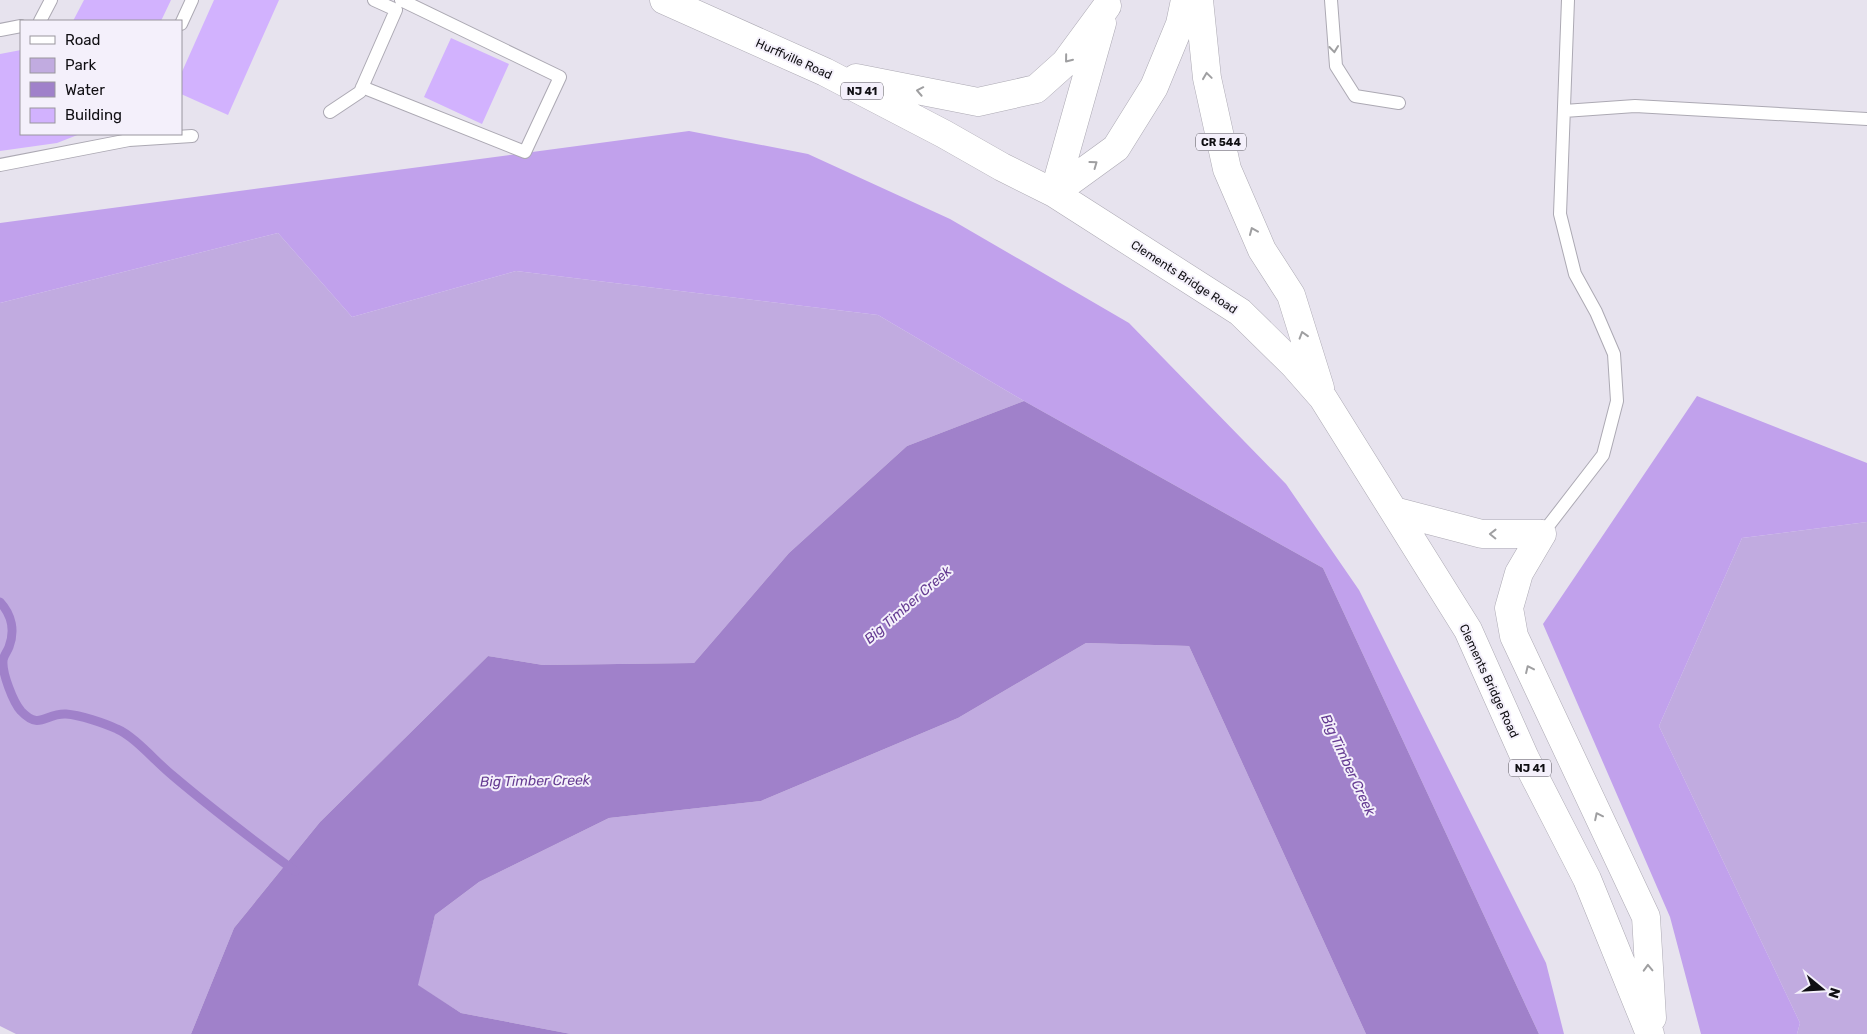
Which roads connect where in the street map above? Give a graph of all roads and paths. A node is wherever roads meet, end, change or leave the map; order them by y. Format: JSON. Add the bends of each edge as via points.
{"nodes":[{"id":1,"x":50,"y":0,"type":"edge"},
{"id":2,"x":192,"y":0,"type":"edge"},
{"id":3,"x":374,"y":0,"type":"edge"},
{"id":4,"x":664,"y":0,"type":"edge"},
{"id":5,"x":1185,"y":0,"type":"edge"},
{"id":6,"x":1199,"y":0,"type":"edge"},
{"id":7,"x":1331,"y":0,"type":"edge"},
{"id":8,"x":1568,"y":0,"type":"edge"},
{"id":9,"x":1108,"y":3,"type":"edge"},
{"id":10,"x":400,"y":4,"type":"edge"},
{"id":11,"x":40,"y":20,"type":"edge"},
{"id":12,"x":182,"y":22,"type":"edge"},
{"id":13,"x":20,"y":26,"type":"edge"},
{"id":14,"x":0,"y":30,"type":"edge"},
{"id":15,"x":825,"y":72,"type":"junction"},
{"id":16,"x":362,"y":87,"type":"junction"},
{"id":17,"x":1399,"y":103,"type":"dead end"},
{"id":18,"x":1564,"y":111,"type":"junction"},
{"id":19,"x":330,"y":112,"type":"dead end"},
{"id":20,"x":1867,"y":119,"type":"edge"},
{"id":21,"x":192,"y":136,"type":"dead end"},
{"id":22,"x":131,"y":137,"type":"edge"},
{"id":23,"x":0,"y":165,"type":"edge"},
{"id":24,"x":1054,"y":193,"type":"junction"},
{"id":25,"x":1323,"y":398,"type":"junction"},
{"id":26,"x":1394,"y":512,"type":"junction"},
{"id":27,"x":1542,"y":534,"type":"junction"},
{"id":28,"x":1652,"y":1034,"type":"edge"}],
"edges":[{"from":1,"to":11,"type":"lane"},
{"from":2,"to":12,"type":"lane"},
{"from":3,"to":10,"type":"lane"},
{"from":4,"to":15,"type":"main road","name":"Hurffville Road","number":"NJ 41"},
{"from":24,"to":5,"type":"main road","one_way":true,"via":[[1116,148],[1154,87],[1180,24]]},
{"from":25,"to":6,"type":"main road","name":"Clements Bridge Road","number":"CR 544","one_way":true,"via":[[1291,295],[1262,250],[1227,169],[1207,78]]},
{"from":7,"to":17,"type":"lane","one_way":true,"via":[[1336,66],[1355,96]]},
{"from":8,"to":18,"type":"lane"},
{"from":9,"to":15,"type":"main road","one_way":true,"via":[[1065,63],[1036,89],[978,102]]},
{"from":9,"to":24,"type":"main road"},
{"from":10,"to":16,"type":"lane"},
{"from":10,"to":16,"type":"lane","via":[[560,77],[525,152]]},
{"from":13,"to":14,"type":"lane"},
{"from":15,"to":24,"type":"main road","name":"Hurffville Road","number":"NJ 41"},
{"from":16,"to":19,"type":"lane","via":[[360,92]]},
{"from":18,"to":20,"type":"lane","via":[[1635,106]]},
{"from":18,"to":27,"type":"lane","via":[[1560,214],[1575,274],[1614,354],[1617,401],[1604,455]]},
{"from":21,"to":22,"type":"lane"},
{"from":22,"to":23,"type":"lane"},
{"from":24,"to":25,"type":"main road","name":"Clements Bridge Road","number":"NJ 41","via":[[1240,312]]},
{"from":25,"to":26,"type":"main road","name":"Clements Bridge Road","number":"NJ 41"},
{"from":27,"to":26,"type":"main road","one_way":true,"via":[[1482,534]]},
{"from":26,"to":28,"type":"main road","name":"Clements Bridge Road","number":"NJ 41","via":[[1468,630],[1525,758],[1587,879]]},
{"from":28,"to":27,"type":"main road","one_way":true,"via":[[1646,917],[1514,636],[1509,608],[1519,573]]}]}
